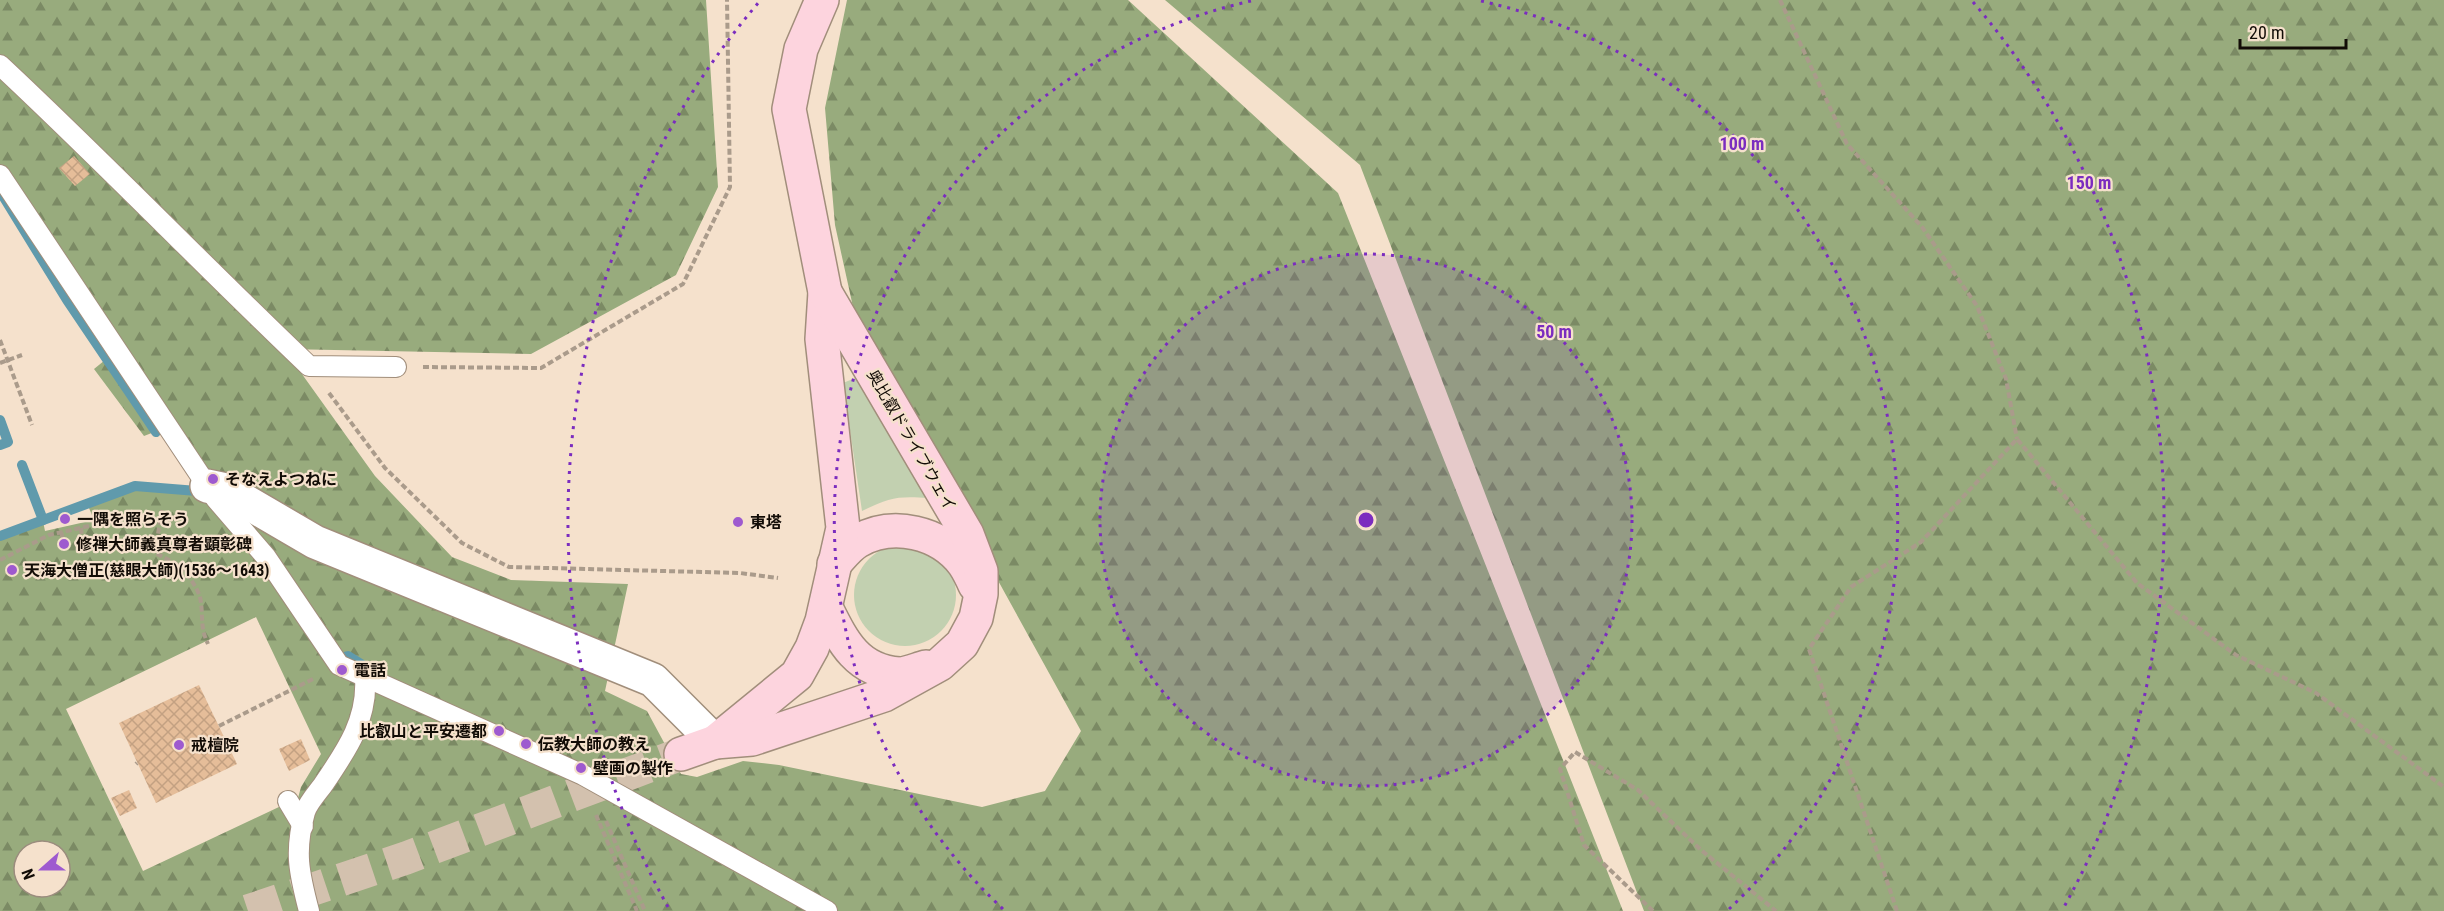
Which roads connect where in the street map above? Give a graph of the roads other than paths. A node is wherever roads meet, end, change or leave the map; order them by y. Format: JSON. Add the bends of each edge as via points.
{"nodes":[{"id":1,"x":822,"y":0,"type":"edge"},
{"id":2,"x":0,"y":65,"type":"edge"},
{"id":3,"x":0,"y":174,"type":"edge"},
{"id":4,"x":825,"y":292,"type":"junction"},
{"id":5,"x":396,"y":367,"type":"road end"},
{"id":6,"x":207,"y":486,"type":"junction"},
{"id":7,"x":834,"y":564,"type":"junction"},
{"id":8,"x":981,"y":594,"type":"junction"},
{"id":9,"x":826,"y":608,"type":"junction"},
{"id":10,"x":940,"y":664,"type":"junction"},
{"id":11,"x":365,"y":677,"type":"junction"},
{"id":12,"x":715,"y":742,"type":"junction"},
{"id":13,"x":681,"y":754,"type":"tunnel mouth"},
{"id":14,"x":583,"y":775,"type":"junction"},
{"id":15,"x":593,"y":793,"type":"road end"},
{"id":16,"x":288,"y":801,"type":"dead end"},
{"id":17,"x":303,"y":826,"type":"junction"},
{"id":18,"x":309,"y":911,"type":"edge"},
{"id":19,"x":827,"y":911,"type":"edge"}],
"edges":[{"from":1,"to":4,"type":"street","name":"奥比叡ドライブウェイ","via":[[801,49],[789,109]]},
{"from":2,"to":5,"type":"lane","via":[[309,366]]},
{"from":3,"to":6,"type":"lane"},
{"from":4,"to":7,"type":"street","name":"奥比叡ドライブウェイ","via":[[822,339],[843,528]]},
{"from":4,"to":8,"type":"street","name":"奥比叡ドライブウェイ","via":[[967,534],[981,571]]},
{"from":6,"to":11,"type":"lane","via":[[266,557],[339,665]]},
{"from":6,"to":12,"type":"street","via":[[226,490],[315,542],[653,680]]},
{"from":7,"to":8,"type":"street","via":[[857,541],[884,532],[912,530],[941,543],[963,563]]},
{"from":7,"to":9,"type":"street","name":"奥比叡ドライブウェイ"},
{"from":8,"to":10,"type":"street","name":"奥比叡ドライブウェイ","via":[[976,618],[962,644]]},
{"from":9,"to":10,"type":"street","name":"奥比叡ドライブウェイ","via":[[841,640],[865,665],[900,674]]},
{"from":9,"to":12,"type":"street","name":"奥比叡ドライブウェイ","via":[[812,648],[797,675]]},
{"from":10,"to":12,"type":"street","name":"奥比叡ドライブウェイ","via":[[884,695],[752,739]]},
{"from":11,"to":14,"type":"lane"},
{"from":11,"to":17,"type":"lane","via":[[364,710],[350,745],[306,810]]},
{"from":12,"to":13,"type":"street","name":"奥比叡ドライブウェイ"},
{"from":14,"to":15,"type":"lane"},
{"from":14,"to":19,"type":"lane"},
{"from":16,"to":17,"type":"lane"},
{"from":17,"to":18,"type":"lane","via":[[298,869]]}]}
